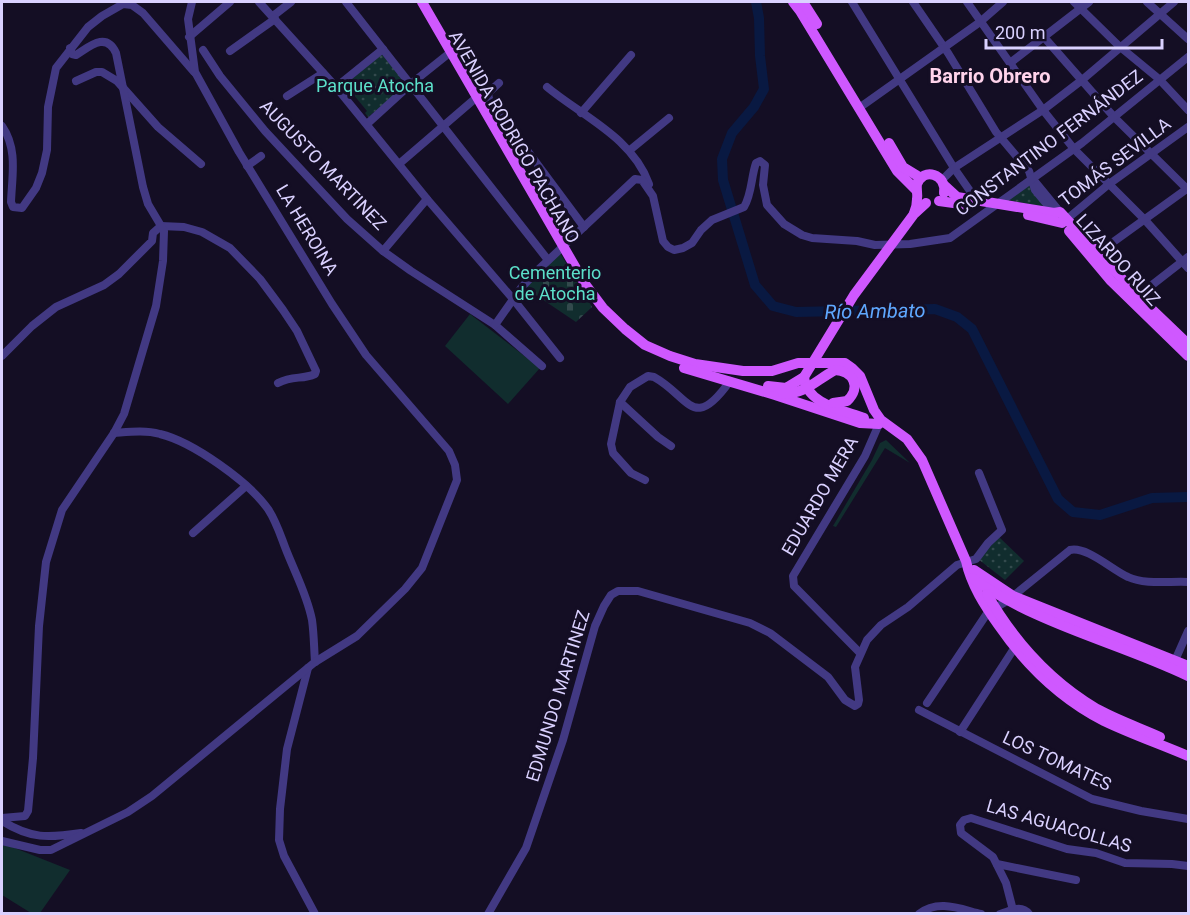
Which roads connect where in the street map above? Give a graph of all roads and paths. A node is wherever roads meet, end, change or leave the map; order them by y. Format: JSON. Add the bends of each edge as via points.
{"nodes":[{"id":1,"x":192,"y":2,"type":"edge"},
{"id":2,"x":230,"y":2,"type":"edge"},
{"id":3,"x":259,"y":2,"type":"edge"},
{"id":4,"x":291,"y":2,"type":"edge"},
{"id":5,"x":346,"y":2,"type":"edge"},
{"id":6,"x":417,"y":2,"type":"edge"},
{"id":7,"x":422,"y":2,"type":"edge"},
{"id":8,"x":793,"y":2,"type":"edge"},
{"id":9,"x":852,"y":2,"type":"edge"},
{"id":10,"x":913,"y":2,"type":"edge"},
{"id":11,"x":967,"y":2,"type":"edge"},
{"id":12,"x":1003,"y":2,"type":"edge"},
{"id":13,"x":1089,"y":2,"type":"edge"},
{"id":14,"x":1148,"y":2,"type":"edge"},
{"id":15,"x":1174,"y":2,"type":"edge"},
{"id":16,"x":806,"y":5,"type":"edge"},
{"id":17,"x":1077,"y":5,"type":"edge"},
{"id":18,"x":1160,"y":13,"type":"junction"},
{"id":19,"x":274,"y":18,"type":"junction"},
{"id":20,"x":980,"y":22,"type":"junction"},
{"id":21,"x":1043,"y":36,"type":"junction"},
{"id":22,"x":189,"y":37,"type":"junction"},
{"id":23,"x":1188,"y":39,"type":"edge"},
{"id":24,"x":1119,"y":46,"type":"junction"},
{"id":25,"x":944,"y":47,"type":"junction"},
{"id":26,"x":70,"y":48,"type":"junction"},
{"id":27,"x":383,"y":49,"type":"junction"},
{"id":28,"x":203,"y":50,"type":"dead end"},
{"id":29,"x":230,"y":51,"type":"dead end"},
{"id":30,"x":450,"y":52,"type":"junction"},
{"id":31,"x":631,"y":55,"type":"dead end"},
{"id":32,"x":1188,"y":57,"type":"edge"},
{"id":33,"x":1010,"y":63,"type":"junction"},
{"id":34,"x":195,"y":72,"type":"junction"},
{"id":35,"x":323,"y":73,"type":"junction"},
{"id":36,"x":1159,"y":79,"type":"junction"},
{"id":37,"x":899,"y":80,"type":"junction"},
{"id":38,"x":1082,"y":80,"type":"junction"},
{"id":39,"x":76,"y":81,"type":"dead end"},
{"id":40,"x":412,"y":83,"type":"junction"},
{"id":41,"x":499,"y":83,"type":"dead end"},
{"id":42,"x":336,"y":87,"type":"junction"},
{"id":43,"x":547,"y":87,"type":"dead end"},
{"id":44,"x":123,"y":88,"type":"junction"},
{"id":45,"x":287,"y":96,"type":"dead end"},
{"id":46,"x":476,"y":98,"type":"junction"},
{"id":47,"x":862,"y":106,"type":"junction"},
{"id":48,"x":1043,"y":110,"type":"junction"},
{"id":49,"x":1188,"y":110,"type":"edge"},
{"id":50,"x":581,"y":112,"type":"junction"},
{"id":51,"x":1114,"y":117,"type":"junction"},
{"id":52,"x":669,"y":118,"type":"dead end"},
{"id":53,"x":367,"y":124,"type":"junction"},
{"id":54,"x":2,"y":126,"type":"edge"},
{"id":55,"x":443,"y":127,"type":"junction"},
{"id":56,"x":1188,"y":127,"type":"edge"},
{"id":57,"x":1000,"y":137,"type":"junction"},
{"id":58,"x":1074,"y":148,"type":"junction"},
{"id":59,"x":630,"y":150,"type":"junction"},
{"id":60,"x":1150,"y":154,"type":"junction"},
{"id":61,"x":261,"y":156,"type":"dead end"},
{"id":62,"x":201,"y":164,"type":"dead end"},
{"id":63,"x":399,"y":164,"type":"junction"},
{"id":64,"x":247,"y":166,"type":"junction"},
{"id":65,"x":954,"y":168,"type":"junction"},
{"id":66,"x":921,"y":178,"type":"junction"},
{"id":67,"x":1032,"y":178,"type":"junction"},
{"id":68,"x":944,"y":183,"type":"junction"},
{"id":69,"x":1109,"y":184,"type":"junction"},
{"id":70,"x":1188,"y":189,"type":"edge"},
{"id":71,"x":917,"y":192,"type":"junction"},
{"id":72,"x":653,"y":196,"type":"junction"},
{"id":73,"x":428,"y":199,"type":"junction"},
{"id":74,"x":939,"y":201,"type":"junction"},
{"id":75,"x":977,"y":201,"type":"junction"},
{"id":76,"x":926,"y":203,"type":"junction"},
{"id":77,"x":994,"y":205,"type":"junction"},
{"id":78,"x":914,"y":214,"type":"junction"},
{"id":79,"x":1061,"y":217,"type":"junction"},
{"id":80,"x":1145,"y":220,"type":"junction"},
{"id":81,"x":161,"y":226,"type":"junction"},
{"id":82,"x":584,"y":228,"type":"junction"},
{"id":83,"x":561,"y":249,"type":"junction"},
{"id":84,"x":383,"y":251,"type":"junction"},
{"id":85,"x":1098,"y":253,"type":"junction"},
{"id":86,"x":548,"y":260,"type":"junction"},
{"id":87,"x":1187,"y":262,"type":"edge"},
{"id":88,"x":513,"y":299,"type":"junction"},
{"id":89,"x":1135,"y":299,"type":"junction"},
{"id":90,"x":495,"y":325,"type":"junction"},
{"id":91,"x":1188,"y":344,"type":"edge"},
{"id":92,"x":2,"y":356,"type":"edge"},
{"id":93,"x":1188,"y":356,"type":"edge"},
{"id":94,"x":560,"y":358,"type":"dead end"},
{"id":95,"x":815,"y":358,"type":"junction"},
{"id":96,"x":542,"y":366,"type":"dead end"},
{"id":97,"x":708,"y":366,"type":"junction"},
{"id":98,"x":804,"y":377,"type":"junction"},
{"id":99,"x":730,"y":381,"type":"junction"},
{"id":100,"x":278,"y":383,"type":"dead end"},
{"id":101,"x":775,"y":395,"type":"junction"},
{"id":102,"x":620,"y":402,"type":"junction"},
{"id":103,"x":836,"y":405,"type":"junction"},
{"id":104,"x":880,"y":422,"type":"junction"},
{"id":105,"x":114,"y":433,"type":"junction"},
{"id":106,"x":671,"y":446,"type":"dead end"},
{"id":107,"x":979,"y":473,"type":"dead end"},
{"id":108,"x":645,"y":480,"type":"dead end"},
{"id":109,"x":246,"y":486,"type":"junction"},
{"id":110,"x":193,"y":533,"type":"dead end"},
{"id":111,"x":966,"y":561,"type":"junction"},
{"id":112,"x":972,"y":573,"type":"junction"},
{"id":113,"x":1188,"y":582,"type":"edge"},
{"id":114,"x":981,"y":584,"type":"junction"},
{"id":115,"x":1010,"y":598,"type":"junction"},
{"id":116,"x":992,"y":610,"type":"junction"},
{"id":117,"x":1188,"y":632,"type":"edge"},
{"id":118,"x":1016,"y":645,"type":"junction"},
{"id":119,"x":860,"y":653,"type":"junction"},
{"id":120,"x":1174,"y":664,"type":"junction"},
{"id":121,"x":311,"y":665,"type":"junction"},
{"id":122,"x":1188,"y":666,"type":"edge"},
{"id":123,"x":1188,"y":676,"type":"edge"},
{"id":124,"x":927,"y":703,"type":"dead end"},
{"id":125,"x":919,"y":710,"type":"dead end"},
{"id":126,"x":960,"y":732,"type":"junction"},
{"id":127,"x":1166,"y":742,"type":"junction"},
{"id":128,"x":1188,"y":748,"type":"edge"},
{"id":129,"x":1188,"y":756,"type":"edge"},
{"id":130,"x":2,"y":819,"type":"edge"},
{"id":131,"x":1188,"y":819,"type":"edge"},
{"id":132,"x":90,"y":832,"type":"junction"},
{"id":133,"x":2,"y":841,"type":"edge"},
{"id":134,"x":997,"y":864,"type":"junction"},
{"id":135,"x":1188,"y":866,"type":"edge"},
{"id":136,"x":1076,"y":880,"type":"dead end"},
{"id":137,"x":1013,"y":912,"type":"edge"},
{"id":138,"x":315,"y":914,"type":"edge"},
{"id":139,"x":488,"y":914,"type":"edge"},
{"id":140,"x":919,"y":914,"type":"edge"},
{"id":141,"x":981,"y":914,"type":"edge"},
{"id":142,"x":1000,"y":914,"type":"edge"},
{"id":143,"x":1029,"y":914,"type":"edge"}],
"edges":[{"from":1,"to":22,"type":"street","name":"LA HEROINA"},
{"from":2,"to":22,"type":"street"},
{"from":3,"to":19,"type":"street"},
{"from":4,"to":19,"type":"street"},
{"from":5,"to":27,"type":"street"},
{"from":6,"to":30,"type":"main road","name":"AVENIDA RODRIGO PACHANO"},
{"from":7,"to":30,"type":"main road","name":"AVENIDA RODRIGO PACHANO"},
{"from":8,"to":16,"type":"main road"},
{"from":9,"to":37,"type":"street"},
{"from":10,"to":25,"type":"street","name":"LIZARDO RUIZ"},
{"from":11,"to":20,"type":"street"},
{"from":12,"to":20,"type":"street"},
{"from":13,"to":17,"type":"street"},
{"from":14,"to":18,"type":"street"},
{"from":15,"to":18,"type":"street"},
{"from":16,"to":47,"type":"main road"},
{"from":17,"to":21,"type":"street"},
{"from":17,"to":24,"type":"street"},
{"from":18,"to":23,"type":"street"},
{"from":18,"to":24,"type":"street"},
{"from":19,"to":29,"type":"street"},
{"from":19,"to":35,"type":"street"},
{"from":20,"to":25,"type":"street"},
{"from":20,"to":33,"type":"street"},
{"from":21,"to":33,"type":"street"},
{"from":21,"to":38,"type":"street"},
{"from":22,"to":34,"type":"street","name":"LA HEROINA"},
{"from":24,"to":36,"type":"street"},
{"from":24,"to":38,"type":"street"},
{"from":25,"to":37,"type":"street"},
{"from":25,"to":57,"type":"street","name":"LIZARDO RUIZ"},
{"from":26,"to":34,"type":"street","via":[[88,27],[114,8],[132,5]]},
{"from":26,"to":44,"type":"street","via":[[76,55],[93,43],[109,44],[116,53]]},
{"from":26,"to":54,"type":"street","via":[[56,68],[42,173],[22,208],[13,207],[11,202],[14,155]]},
{"from":27,"to":40,"type":"street"},
{"from":27,"to":42,"type":"street"},
{"from":28,"to":84,"type":"street","name":"AUGUSTO MARTINEZ","via":[[265,131],[347,219]]},
{"from":30,"to":40,"type":"street"},
{"from":30,"to":46,"type":"main road","name":"AVENIDA RODRIGO PACHANO"},
{"from":31,"to":50,"type":"street"},
{"from":32,"to":36,"type":"street","name":"CONSTANTINO FERNÁNDEZ"},
{"from":33,"to":48,"type":"street"},
{"from":34,"to":64,"type":"street","name":"LA HEROINA"},
{"from":35,"to":42,"type":"street"},
{"from":35,"to":45,"type":"street"},
{"from":36,"to":49,"type":"street"},
{"from":36,"to":51,"type":"street","name":"CONSTANTINO FERNÁNDEZ"},
{"from":37,"to":47,"type":"street"},
{"from":37,"to":65,"type":"street"},
{"from":38,"to":48,"type":"street"},
{"from":38,"to":51,"type":"street"},
{"from":39,"to":44,"type":"street","via":[[89,73],[102,72]]},
{"from":40,"to":53,"type":"street"},
{"from":40,"to":55,"type":"street"},
{"from":41,"to":82,"type":"street","via":[[488,93],[489,99]]},
{"from":42,"to":53,"type":"street"},
{"from":43,"to":50,"type":"street"},
{"from":44,"to":62,"type":"street","via":[[158,127]]},
{"from":44,"to":81,"type":"street","via":[[143,188]]},
{"from":46,"to":55,"type":"street"},
{"from":46,"to":83,"type":"main road","name":"AVENIDA RODRIGO PACHANO"},
{"from":47,"to":66,"type":"main road","via":[[903,167]]},
{"from":47,"to":71,"type":"main road","via":[[897,171]]},
{"from":48,"to":57,"type":"street"},
{"from":48,"to":58,"type":"street"},
{"from":50,"to":59,"type":"street"},
{"from":51,"to":58,"type":"street","name":"CONSTANTINO FERNÁNDEZ"},
{"from":51,"to":60,"type":"street"},
{"from":52,"to":59,"type":"street"},
{"from":53,"to":63,"type":"street"},
{"from":55,"to":63,"type":"street"},
{"from":55,"to":86,"type":"street"},
{"from":56,"to":60,"type":"street","name":"TOMÁS SEVILLA"},
{"from":57,"to":65,"type":"street"},
{"from":57,"to":67,"type":"street","name":"LIZARDO RUIZ"},
{"from":58,"to":67,"type":"street","name":"CONSTANTINO FERNÁNDEZ"},
{"from":58,"to":69,"type":"street"},
{"from":59,"to":72,"type":"street","via":[[645,173]]},
{"from":60,"to":69,"type":"street","name":"TOMÁS SEVILLA"},
{"from":60,"to":70,"type":"street"},
{"from":61,"to":64,"type":"street"},
{"from":63,"to":73,"type":"street"},
{"from":64,"to":121,"type":"street","name":"LA HEROINA","via":[[366,355],[449,451],[457,480],[422,568],[357,636]]},
{"from":65,"to":68,"type":"street"},
{"from":65,"to":75,"type":"street"},
{"from":66,"to":68,"type":"main road","via":[[934,175]]},
{"from":66,"to":71,"type":"main road"},
{"from":67,"to":77,"type":"street","name":"CONSTANTINO FERNÁNDEZ"},
{"from":67,"to":79,"type":"street","name":"LIZARDO RUIZ","via":[[1035,190]]},
{"from":68,"to":74,"type":"main road","via":[[944,195]]},
{"from":68,"to":75,"type":"main road","via":[[957,197]]},
{"from":69,"to":79,"type":"street","name":"TOMÁS SEVILLA"},
{"from":69,"to":80,"type":"street"},
{"from":70,"to":80,"type":"street"},
{"from":71,"to":76,"type":"main road"},
{"from":71,"to":78,"type":"main road"},
{"from":72,"to":77,"type":"street","name":"CONSTANTINO FERNÁNDEZ","via":[[663,241],[674,250],[692,243],[716,218],[746,204],[754,168],[760,161],[765,165],[763,185],[767,204],[791,230],[812,238],[875,245],[950,238]]},
{"from":72,"to":82,"type":"street","via":[[642,180],[635,179]]},
{"from":73,"to":84,"type":"street"},
{"from":73,"to":88,"type":"street"},
{"from":74,"to":76,"type":"main road"},
{"from":74,"to":77,"type":"main road"},
{"from":75,"to":77,"type":"main road"},
{"from":76,"to":78,"type":"main road"},
{"from":77,"to":79,"type":"main road"},
{"from":78,"to":95,"type":"main road","via":[[854,295]]},
{"from":79,"to":85,"type":"main road","name":"LIZARDO RUIZ"},
{"from":79,"to":89,"type":"main road","name":"LIZARDO RUIZ"},
{"from":80,"to":85,"type":"street"},
{"from":80,"to":87,"type":"street"},
{"from":81,"to":92,"type":"street","via":[[153,233],[152,241],[119,274],[56,307]]},
{"from":81,"to":100,"type":"street","via":[[202,232],[230,248],[261,279],[297,331],[316,371]]},
{"from":81,"to":105,"type":"street","via":[[164,261],[156,306],[130,395]]},
{"from":82,"to":83,"type":"street"},
{"from":83,"to":86,"type":"street"},
{"from":83,"to":97,"type":"main road","name":"AVENIDA RODRIGO PACHANO","via":[[595,297],[625,329],[654,350]]},
{"from":83,"to":99,"type":"main road","name":"AVENIDA RODRIGO PACHANO","via":[[598,309],[623,335],[675,365]]},
{"from":84,"to":90,"type":"street","name":"AUGUSTO MARTINEZ"},
{"from":85,"to":89,"type":"main road","name":"LIZARDO RUIZ"},
{"from":86,"to":88,"type":"street"},
{"from":87,"to":89,"type":"street"},
{"from":88,"to":90,"type":"street"},
{"from":88,"to":94,"type":"street"},
{"from":89,"to":91,"type":"main road","name":"LIZARDO RUIZ"},
{"from":89,"to":93,"type":"main road","name":"LIZARDO RUIZ"},
{"from":90,"to":96,"type":"street","name":"AUGUSTO MARTINEZ"},
{"from":95,"to":98,"type":"main road"},
{"from":95,"to":103,"type":"main road","via":[[808,387]]},
{"from":97,"to":98,"type":"main road","via":[[774,388],[786,388]]},
{"from":97,"to":104,"type":"main road","via":[[743,371],[772,370],[798,363],[844,363],[860,376]]},
{"from":98,"to":103,"type":"main road","via":[[812,396]]},
{"from":99,"to":101,"type":"main road","name":"AVENIDA RODRIGO PACHANO"},
{"from":99,"to":102,"type":"street","via":[[711,404],[702,407],[684,402],[659,379],[648,376],[630,387]]},
{"from":101,"to":103,"type":"main road","via":[[794,394],[835,370],[843,370],[850,374],[854,389],[847,401]]},
{"from":101,"to":104,"type":"main road","name":"AVENIDA RODRIGO PACHANO","via":[[860,423]]},
{"from":102,"to":106,"type":"street"},
{"from":102,"to":108,"type":"street","via":[[611,444],[613,453],[631,473]]},
{"from":103,"to":104,"type":"main road"},
{"from":104,"to":111,"type":"main road","name":"AVENIDA RODRIGO PACHANO","via":[[924,466]]},
{"from":104,"to":119,"type":"street","name":"EDUARDO MERA","via":[[865,456],[793,576],[794,586]]},
{"from":105,"to":109,"type":"street","via":[[141,432],[174,439],[224,466]]},
{"from":105,"to":130,"type":"street","via":[[62,510],[46,562],[28,811],[21,818]]},
{"from":107,"to":111,"type":"street","name":"EDMUNDO MARTINEZ","via":[[1002,528],[976,559]]},
{"from":109,"to":110,"type":"street"},
{"from":109,"to":121,"type":"street","via":[[272,514],[295,569],[312,618]]},
{"from":111,"to":112,"type":"main road","name":"AVENIDA RODRIGO PACHANO"},
{"from":111,"to":119,"type":"street","name":"EDMUNDO MARTINEZ","via":[[881,625]]},
{"from":112,"to":114,"type":"main road"},
{"from":112,"to":115,"type":"main road"},
{"from":112,"to":116,"type":"main road","name":"AVENIDA RODRIGO PACHANO"},
{"from":113,"to":115,"type":"street","via":[[1132,579],[1074,549],[1066,551]]},
{"from":114,"to":115,"type":"main road"},
{"from":114,"to":116,"type":"main road"},
{"from":115,"to":116,"type":"street"},
{"from":115,"to":120,"type":"main road"},
{"from":116,"to":118,"type":"main road"},
{"from":116,"to":124,"type":"street"},
{"from":117,"to":120,"type":"street"},
{"from":118,"to":126,"type":"street"},
{"from":118,"to":127,"type":"main road","via":[[1054,683],[1103,716]]},
{"from":119,"to":139,"type":"street","name":"EDMUNDO MARTINEZ","via":[[855,667],[859,700],[855,706],[845,700],[828,677],[750,623],[638,591],[611,595],[596,626],[526,849]]},
{"from":120,"to":122,"type":"main road"},
{"from":120,"to":123,"type":"main road"},
{"from":121,"to":132,"type":"street","via":[[152,796]]},
{"from":121,"to":138,"type":"street","via":[[287,748],[279,840]]},
{"from":125,"to":126,"type":"street","name":"LOS TOMATES"},
{"from":126,"to":131,"type":"street","name":"LOS TOMATES","via":[[1092,799]]},
{"from":127,"to":128,"type":"main road"},
{"from":127,"to":129,"type":"main road"},
{"from":130,"to":132,"type":"street","via":[[11,827],[40,838]]},
{"from":132,"to":133,"type":"street","via":[[51,850]]},
{"from":134,"to":135,"type":"street","name":"LAS AGUACOLLAS","via":[[988,852],[962,834],[960,826],[964,820],[986,822],[1125,863]]},
{"from":134,"to":136,"type":"street"},
{"from":134,"to":137,"type":"street","name":"LAS AGUACOLLAS"},
{"from":137,"to":142,"type":"street"},
{"from":137,"to":143,"type":"street","via":[[1018,907]]},
{"from":140,"to":141,"type":"street","via":[[942,905]]}]}
